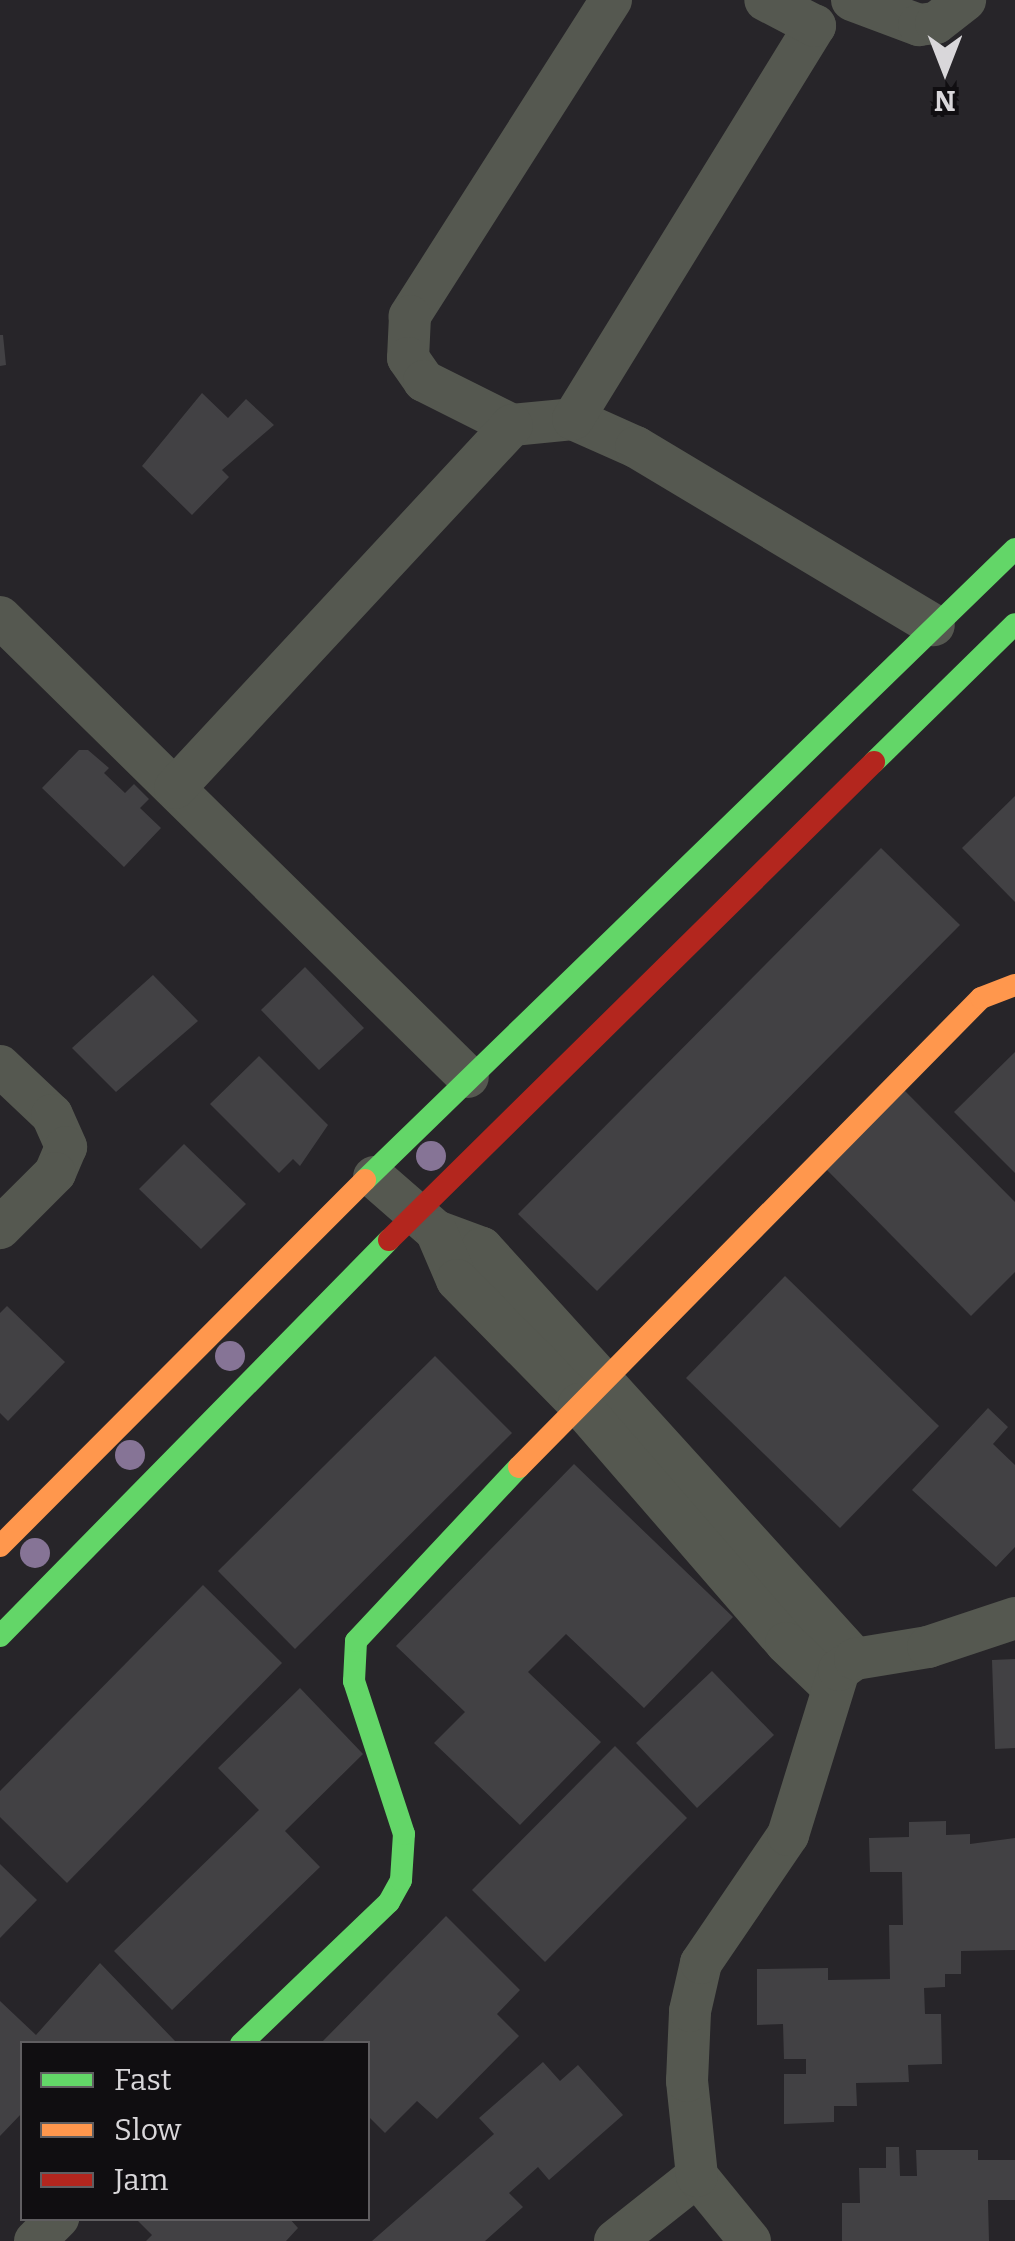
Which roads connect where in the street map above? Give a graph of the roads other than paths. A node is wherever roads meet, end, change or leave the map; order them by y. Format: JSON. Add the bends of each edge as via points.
{"nodes":[{"id":1,"x":611,"y":0,"type":"edge"},
{"id":2,"x":766,"y":0,"type":"edge"},
{"id":3,"x":852,"y":0,"type":"edge"},
{"id":4,"x":966,"y":0,"type":"edge"},
{"id":5,"x":573,"y":419,"type":"junction"},
{"id":6,"x":512,"y":425,"type":"junction"},
{"id":7,"x":1015,"y":549,"type":"edge"},
{"id":8,"x":0,"y":617,"type":"edge"},
{"id":9,"x":934,"y":625,"type":"junction"},
{"id":10,"x":1015,"y":625,"type":"edge"},
{"id":11,"x":175,"y":788,"type":"junction"},
{"id":12,"x":1015,"y":985,"type":"edge"},
{"id":13,"x":0,"y":1066,"type":"edge"},
{"id":14,"x":468,"y":1078,"type":"junction"},
{"id":15,"x":374,"y":1176,"type":"junction"},
{"id":16,"x":427,"y":1222,"type":"junction"},
{"id":17,"x":0,"y":1228,"type":"edge"},
{"id":18,"x":592,"y":1392,"type":"junction"},
{"id":19,"x":0,"y":1546,"type":"edge"},
{"id":20,"x":1015,"y":1618,"type":"edge"},
{"id":21,"x":0,"y":1636,"type":"edge"},
{"id":22,"x":844,"y":1673,"type":"junction"},
{"id":23,"x":244,"y":2041,"type":"edge"},
{"id":24,"x":697,"y":2176,"type":"junction"},
{"id":25,"x":55,"y":2221,"type":"edge"},
{"id":26,"x":35,"y":2241,"type":"edge"},
{"id":27,"x":615,"y":2241,"type":"edge"},
{"id":28,"x":750,"y":2241,"type":"edge"}],
"edges":[{"from":1,"to":6,"type":"street","via":[[410,316],[408,358],[424,381]]},
{"from":2,"to":5,"type":"street","via":[[815,26]]},
{"from":3,"to":4,"type":"street","via":[[919,25],[936,23]]},
{"from":5,"to":6,"type":"street"},
{"from":5,"to":9,"type":"street","via":[[636,447]]},
{"from":6,"to":11,"type":"street"},
{"from":7,"to":9,"type":"main road"},
{"from":8,"to":11,"type":"street"},
{"from":9,"to":14,"type":"main road"},
{"from":10,"to":16,"type":"main road"},
{"from":11,"to":14,"type":"street"},
{"from":12,"to":18,"type":"main road","via":[[982,998]]},
{"from":13,"to":17,"type":"street","via":[[52,1115],[66,1147],[54,1173]]},
{"from":14,"to":15,"type":"main road"},
{"from":15,"to":16,"type":"street"},
{"from":15,"to":19,"type":"main road"},
{"from":16,"to":18,"type":"street","via":[[457,1280]]},
{"from":16,"to":21,"type":"main road"},
{"from":18,"to":22,"type":"street","via":[[786,1644]]},
{"from":18,"to":23,"type":"main road","via":[[356,1641],[359,1707],[404,1834],[401,1880],[389,1902]]},
{"from":20,"to":22,"type":"street"},
{"from":22,"to":24,"type":"street","via":[[788,1835],[701,1963],[686,2081]]},
{"from":24,"to":27,"type":"street"},
{"from":24,"to":28,"type":"street"},
{"from":25,"to":26,"type":"street"}]}
